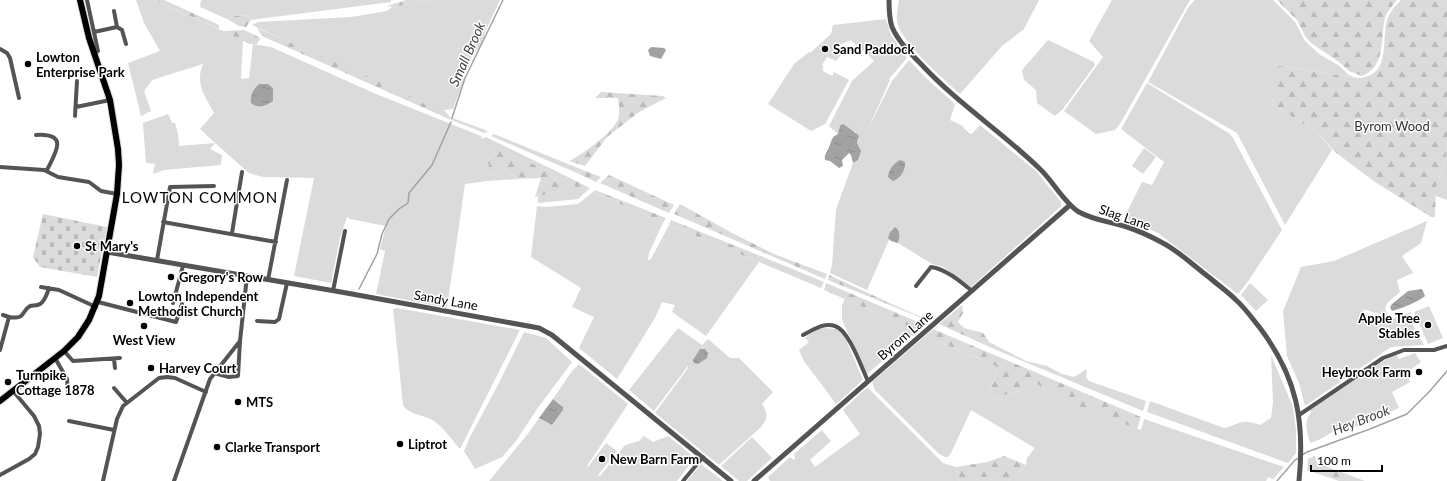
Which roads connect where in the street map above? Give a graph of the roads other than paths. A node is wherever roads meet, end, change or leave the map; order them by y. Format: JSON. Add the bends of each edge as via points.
{"nodes":[{"id":1,"x":80,"y":0,"type":"edge"},
{"id":2,"x":87,"y":0,"type":"edge"},
{"id":3,"x":889,"y":0,"type":"edge"},
{"id":4,"x":114,"y":11,"type":"dead end"},
{"id":5,"x":117,"y":27,"type":"junction"},
{"id":6,"x":94,"y":32,"type":"junction"},
{"id":7,"x":126,"y":44,"type":"dead end"},
{"id":8,"x":0,"y":49,"type":"edge"},
{"id":9,"x":94,"y":54,"type":"junction"},
{"id":10,"x":77,"y":82,"type":"dead end"},
{"id":11,"x":16,"y":86,"type":"junction"},
{"id":12,"x":10,"y":88,"type":"dead end"},
{"id":13,"x":19,"y":98,"type":"dead end"},
{"id":14,"x":110,"y":100,"type":"junction"},
{"id":15,"x":76,"y":107,"type":"junction"},
{"id":16,"x":75,"y":116,"type":"dead end"},
{"id":17,"x":36,"y":135,"type":"dead end"},
{"id":18,"x":0,"y":167,"type":"edge"},
{"id":19,"x":47,"y":170,"type":"junction"},
{"id":20,"x":242,"y":172,"type":"dead end"},
{"id":21,"x":287,"y":180,"type":"dead end"},
{"id":22,"x":214,"y":186,"type":"dead end"},
{"id":23,"x":117,"y":194,"type":"junction"},
{"id":24,"x":1070,"y":205,"type":"junction"},
{"id":25,"x":163,"y":222,"type":"junction"},
{"id":26,"x":345,"y":231,"type":"dead end"},
{"id":27,"x":232,"y":233,"type":"junction"},
{"id":28,"x":276,"y":242,"type":"junction"},
{"id":29,"x":107,"y":252,"type":"junction"},
{"id":30,"x":157,"y":260,"type":"junction"},
{"id":31,"x":183,"y":266,"type":"junction"},
{"id":32,"x":247,"y":276,"type":"junction"},
{"id":33,"x":268,"y":280,"type":"junction"},
{"id":34,"x":287,"y":283,"type":"junction"},
{"id":35,"x":916,"y":286,"type":"dead end"},
{"id":36,"x":41,"y":287,"type":"dead end"},
{"id":37,"x":49,"y":288,"type":"junction"},
{"id":38,"x":333,"y":291,"type":"junction"},
{"id":39,"x":972,"y":291,"type":"junction"},
{"id":40,"x":173,"y":303,"type":"dead end"},
{"id":41,"x":182,"y":304,"type":"dead end"},
{"id":42,"x":97,"y":305,"type":"junction"},
{"id":43,"x":2,"y":316,"type":"dead end"},
{"id":44,"x":9,"y":317,"type":"junction"},
{"id":45,"x":257,"y":321,"type":"dead end"},
{"id":46,"x":804,"y":335,"type":"dead end"},
{"id":47,"x":240,"y":341,"type":"junction"},
{"id":48,"x":1447,"y":346,"type":"edge"},
{"id":49,"x":0,"y":350,"type":"edge"},
{"id":50,"x":64,"y":351,"type":"junction"},
{"id":51,"x":55,"y":358,"type":"junction"},
{"id":52,"x":120,"y":358,"type":"dead end"},
{"id":53,"x":114,"y":359,"type":"junction"},
{"id":54,"x":115,"y":368,"type":"dead end"},
{"id":55,"x":214,"y":373,"type":"junction"},
{"id":56,"x":868,"y":381,"type":"junction"},
{"id":57,"x":114,"y":388,"type":"dead end"},
{"id":58,"x":14,"y":392,"type":"junction"},
{"id":59,"x":68,"y":392,"type":"dead end"},
{"id":60,"x":206,"y":392,"type":"junction"},
{"id":61,"x":0,"y":401,"type":"edge"},
{"id":62,"x":127,"y":403,"type":"junction"},
{"id":63,"x":1299,"y":415,"type":"junction"},
{"id":64,"x":69,"y":421,"type":"dead end"},
{"id":65,"x":114,"y":430,"type":"junction"},
{"id":66,"x":703,"y":457,"type":"junction"},
{"id":67,"x":0,"y":475,"type":"edge"},
{"id":68,"x":103,"y":481,"type":"edge"},
{"id":69,"x":174,"y":481,"type":"edge"},
{"id":70,"x":683,"y":481,"type":"edge"},
{"id":71,"x":731,"y":481,"type":"edge"},
{"id":72,"x":754,"y":481,"type":"edge"},
{"id":73,"x":1299,"y":481,"type":"edge"}],
"edges":[{"from":1,"to":9,"type":"main road"},
{"from":2,"to":6,"type":"street"},
{"from":3,"to":24,"type":"street","name":"Slag Lane","via":[[893,28],[911,54],[945,88],[1040,168]]},
{"from":4,"to":5,"type":"street"},
{"from":5,"to":6,"type":"street"},
{"from":5,"to":7,"type":"street","via":[[122,30]]},
{"from":6,"to":9,"type":"street","via":[[98,51]]},
{"from":8,"to":11,"type":"street","via":[[10,58]]},
{"from":9,"to":14,"type":"main road"},
{"from":10,"to":15,"type":"street"},
{"from":11,"to":12,"type":"street"},
{"from":11,"to":13,"type":"street"},
{"from":14,"to":15,"type":"street"},
{"from":14,"to":23,"type":"main road","via":[[118,149]]},
{"from":15,"to":16,"type":"street"},
{"from":17,"to":19,"type":"street","via":[[50,135],[56,141],[56,153]]},
{"from":18,"to":19,"type":"street"},
{"from":19,"to":23,"type":"street","via":[[58,177],[89,182],[101,192]]},
{"from":20,"to":27,"type":"street"},
{"from":21,"to":28,"type":"street"},
{"from":22,"to":25,"type":"street","via":[[170,187]]},
{"from":23,"to":29,"type":"main road"},
{"from":24,"to":39,"type":"street","name":"Byrom Lane"},
{"from":24,"to":63,"type":"street","name":"Slag Lane","via":[[1078,211],[1128,227],[1174,249],[1235,299],[1268,339],[1282,362],[1292,385]]},
{"from":25,"to":27,"type":"street"},
{"from":25,"to":30,"type":"street"},
{"from":26,"to":38,"type":"street"},
{"from":27,"to":28,"type":"street"},
{"from":28,"to":33,"type":"street"},
{"from":29,"to":30,"type":"street","name":"Sandy Lane"},
{"from":29,"to":42,"type":"main road"},
{"from":30,"to":31,"type":"street","name":"Sandy Lane"},
{"from":31,"to":32,"type":"street","name":"Sandy Lane"},
{"from":31,"to":40,"type":"street"},
{"from":32,"to":33,"type":"street","name":"Sandy Lane"},
{"from":32,"to":47,"type":"street"},
{"from":33,"to":34,"type":"street","name":"Sandy Lane"},
{"from":34,"to":38,"type":"street","name":"Sandy Lane"},
{"from":34,"to":45,"type":"street","via":[[279,319],[275,322]]},
{"from":35,"to":39,"type":"street","via":[[931,267]]},
{"from":36,"to":37,"type":"street"},
{"from":37,"to":42,"type":"street"},
{"from":37,"to":44,"type":"street","via":[[41,304],[30,306],[19,317]]},
{"from":38,"to":66,"type":"street","name":"Sandy Lane","via":[[546,331]]},
{"from":39,"to":56,"type":"street","name":"Byrom Lane"},
{"from":41,"to":42,"type":"street","via":[[176,322]]},
{"from":42,"to":50,"type":"main road","via":[[80,334]]},
{"from":43,"to":44,"type":"street"},
{"from":44,"to":49,"type":"street"},
{"from":46,"to":56,"type":"street","via":[[827,325],[841,329]]},
{"from":47,"to":55,"type":"street"},
{"from":47,"to":55,"type":"street","via":[[238,376],[228,377]]},
{"from":48,"to":63,"type":"street","via":[[1434,350],[1404,350],[1383,358]]},
{"from":50,"to":51,"type":"main road"},
{"from":50,"to":53,"type":"street","via":[[74,361]]},
{"from":51,"to":58,"type":"main road"},
{"from":51,"to":59,"type":"street","via":[[67,379]]},
{"from":52,"to":53,"type":"street"},
{"from":53,"to":54,"type":"street"},
{"from":55,"to":60,"type":"street"},
{"from":56,"to":72,"type":"street","name":"Byrom Lane"},
{"from":57,"to":62,"type":"street"},
{"from":58,"to":61,"type":"main road"},
{"from":58,"to":67,"type":"street","via":[[39,426],[38,447],[29,459]]},
{"from":60,"to":62,"type":"street","via":[[175,378],[159,378]]},
{"from":60,"to":69,"type":"street"},
{"from":62,"to":65,"type":"street","via":[[116,419]]},
{"from":63,"to":73,"type":"street","name":"Slag Lane"},
{"from":64,"to":65,"type":"street"},
{"from":65,"to":68,"type":"street"},
{"from":66,"to":70,"type":"street"},
{"from":66,"to":71,"type":"street","name":"Sandy Lane"}]}
